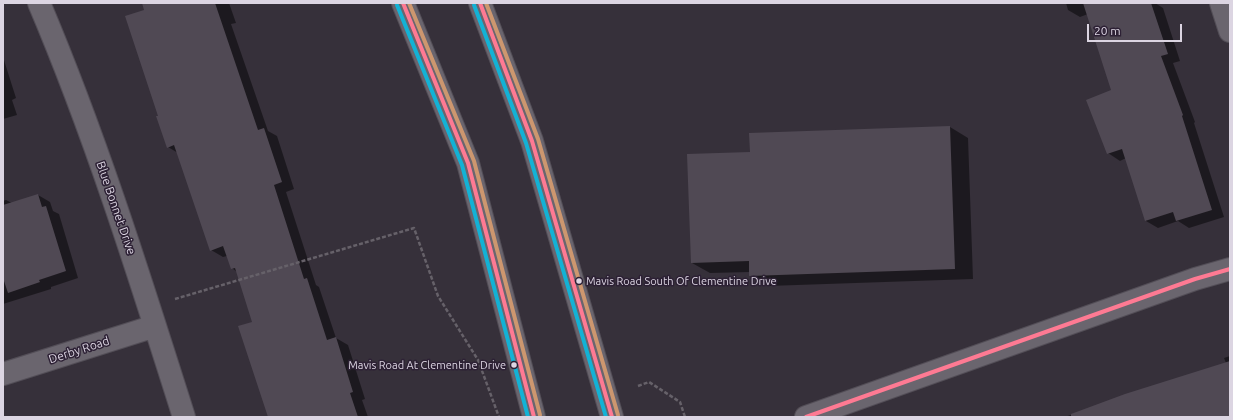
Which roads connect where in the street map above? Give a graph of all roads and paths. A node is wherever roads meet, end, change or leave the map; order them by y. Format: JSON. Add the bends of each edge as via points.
{"nodes":[{"id":1,"x":39,"y":3,"type":"edge"},
{"id":2,"x":403,"y":3,"type":"edge"},
{"id":3,"x":480,"y":3,"type":"edge"},
{"id":4,"x":1221,"y":3,"type":"edge"},
{"id":5,"x":1230,"y":31,"type":"edge"},
{"id":6,"x":1230,"y":270,"type":"edge"},
{"id":7,"x":152,"y":316,"type":"junction"},
{"id":8,"x":3,"y":374,"type":"edge"},
{"id":9,"x":638,"y":386,"type":"dead end"},
{"id":10,"x":184,"y":417,"type":"edge"},
{"id":11,"x":499,"y":417,"type":"edge"},
{"id":12,"x":534,"y":417,"type":"edge"},
{"id":13,"x":612,"y":417,"type":"edge"},
{"id":14,"x":684,"y":417,"type":"edge"},
{"id":15,"x":806,"y":417,"type":"edge"}],
"edges":[{"from":1,"to":7,"type":"street","name":"Blue Bonnet Drive","via":[[96,149]]},
{"from":2,"to":12,"type":"street","via":[[468,163]]},
{"from":3,"to":13,"type":"street","via":[[532,141]]},
{"from":4,"to":5,"type":"street"},
{"from":6,"to":15,"type":"street","via":[[1195,279]]},
{"from":7,"to":8,"type":"street","name":"Derby Road"},
{"from":7,"to":10,"type":"street","name":"Blue Bonnet Drive"},
{"from":7,"to":11,"type":"path","via":[[414,228],[438,296],[478,360]]},
{"from":9,"to":14,"type":"path","via":[[649,382],[680,402]]}]}
